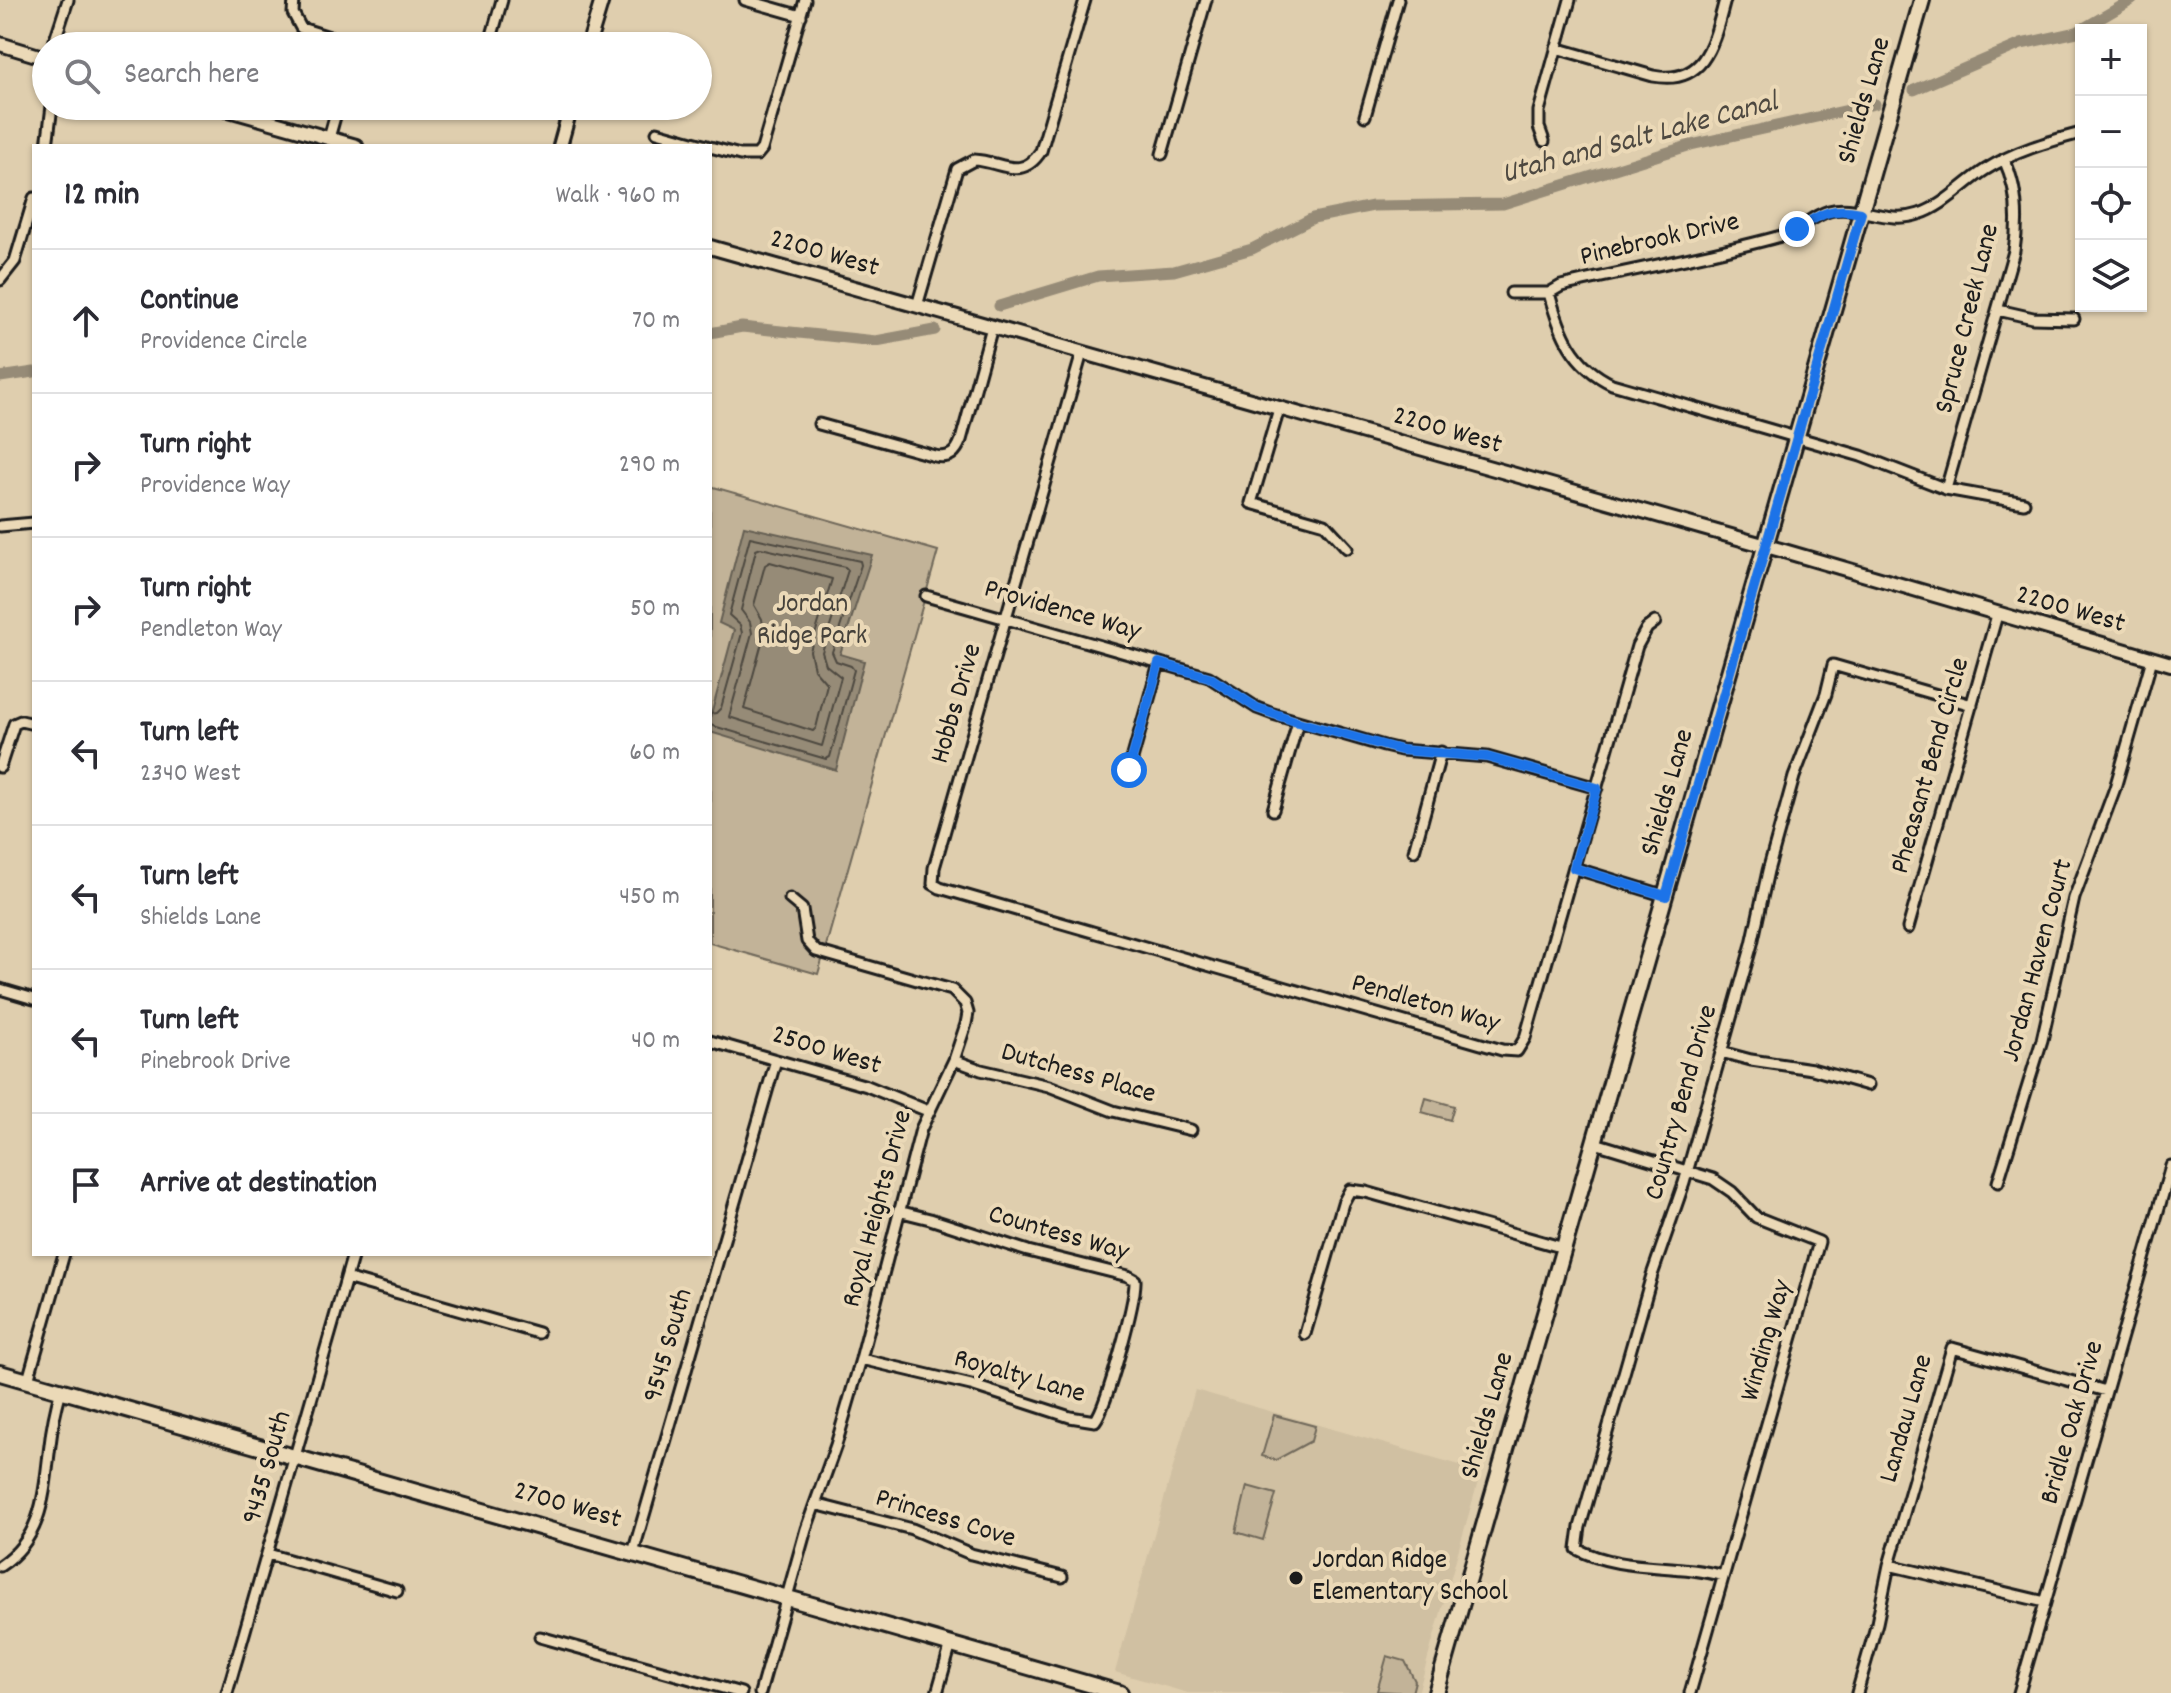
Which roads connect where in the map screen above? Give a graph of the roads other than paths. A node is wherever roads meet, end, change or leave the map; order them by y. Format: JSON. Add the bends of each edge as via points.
{"nodes":[{"id":1,"x":68,"y":0,"type":"edge"},
{"id":2,"x":294,"y":0,"type":"edge"},
{"id":3,"x":502,"y":0,"type":"edge"},
{"id":4,"x":602,"y":0,"type":"edge"},
{"id":5,"x":745,"y":0,"type":"edge"},
{"id":6,"x":805,"y":0,"type":"edge"},
{"id":7,"x":1085,"y":0,"type":"edge"},
{"id":8,"x":1206,"y":0,"type":"edge"},
{"id":9,"x":1398,"y":0,"type":"edge"},
{"id":10,"x":1570,"y":0,"type":"edge"},
{"id":11,"x":1725,"y":0,"type":"edge"},
{"id":12,"x":1922,"y":0,"type":"edge"},
{"id":13,"x":801,"y":16,"type":"junction"},
{"id":14,"x":58,"y":32,"type":"edge"},
{"id":15,"x":306,"y":32,"type":"edge"},
{"id":16,"x":493,"y":32,"type":"edge"},
{"id":17,"x":592,"y":32,"type":"edge"},
{"id":18,"x":0,"y":44,"type":"edge"},
{"id":19,"x":1556,"y":48,"type":"junction"},
{"id":20,"x":32,"y":54,"type":"edge"},
{"id":21,"x":1365,"y":116,"type":"dead end"},
{"id":22,"x":50,"y":120,"type":"edge"},
{"id":23,"x":265,"y":120,"type":"edge"},
{"id":24,"x":334,"y":120,"type":"edge"},
{"id":25,"x":567,"y":120,"type":"edge"},
{"id":26,"x":657,"y":132,"type":"dead end"},
{"id":27,"x":2075,"y":135,"type":"edge"},
{"id":28,"x":329,"y":138,"type":"junction"},
{"id":29,"x":1544,"y":141,"type":"dead end"},
{"id":30,"x":47,"y":144,"type":"edge"},
{"id":31,"x":349,"y":144,"type":"edge"},
{"id":32,"x":561,"y":144,"type":"edge"},
{"id":33,"x":702,"y":144,"type":"edge"},
{"id":34,"x":712,"y":147,"type":"edge"},
{"id":35,"x":1162,"y":154,"type":"dead end"},
{"id":36,"x":2004,"y":159,"type":"junction"},
{"id":37,"x":32,"y":205,"type":"edge"},
{"id":38,"x":1861,"y":213,"type":"junction"},
{"id":39,"x":712,"y":248,"type":"edge"},
{"id":40,"x":0,"y":280,"type":"edge"},
{"id":41,"x":1511,"y":293,"type":"dead end"},
{"id":42,"x":1549,"y":293,"type":"junction"},
{"id":43,"x":917,"y":306,"type":"junction"},
{"id":44,"x":1998,"y":310,"type":"junction"},
{"id":45,"x":2074,"y":319,"type":"dead end"},
{"id":46,"x":992,"y":327,"type":"junction"},
{"id":47,"x":1082,"y":353,"type":"junction"},
{"id":48,"x":1279,"y":409,"type":"junction"},
{"id":49,"x":819,"y":424,"type":"dead end"},
{"id":50,"x":1797,"y":438,"type":"junction"},
{"id":51,"x":1946,"y":489,"type":"junction"},
{"id":52,"x":2024,"y":503,"type":"dead end"},
{"id":53,"x":32,"y":523,"type":"edge"},
{"id":54,"x":0,"y":526,"type":"edge"},
{"id":55,"x":1767,"y":547,"type":"junction"},
{"id":56,"x":1347,"y":548,"type":"dead end"},
{"id":57,"x":926,"y":596,"type":"dead end"},
{"id":58,"x":1997,"y":615,"type":"junction"},
{"id":59,"x":1006,"y":619,"type":"junction"},
{"id":60,"x":1655,"y":622,"type":"dead end"},
{"id":61,"x":2152,"y":659,"type":"junction"},
{"id":62,"x":1159,"y":663,"type":"junction"},
{"id":63,"x":2171,"y":664,"type":"edge"},
{"id":64,"x":1972,"y":705,"type":"junction"},
{"id":65,"x":1298,"y":722,"type":"junction"},
{"id":66,"x":32,"y":724,"type":"edge"},
{"id":67,"x":1441,"y":752,"type":"junction"},
{"id":68,"x":0,"y":767,"type":"edge"},
{"id":69,"x":1129,"y":770,"type":"dead end"},
{"id":70,"x":1597,"y":788,"type":"junction"},
{"id":71,"x":1273,"y":810,"type":"dead end"},
{"id":72,"x":1414,"y":851,"type":"dead end"},
{"id":73,"x":1574,"y":868,"type":"junction"},
{"id":74,"x":933,"y":884,"type":"joint"},
{"id":75,"x":1666,"y":896,"type":"junction"},
{"id":76,"x":790,"y":899,"type":"dead end"},
{"id":77,"x":1908,"y":928,"type":"dead end"},
{"id":78,"x":0,"y":989,"type":"edge"},
{"id":79,"x":32,"y":998,"type":"edge"},
{"id":80,"x":712,"y":1042,"type":"edge"},
{"id":81,"x":1721,"y":1052,"type":"junction"},
{"id":82,"x":776,"y":1060,"type":"junction"},
{"id":83,"x":954,"y":1060,"type":"junction"},
{"id":84,"x":1868,"y":1085,"type":"dead end"},
{"id":85,"x":928,"y":1111,"type":"junction"},
{"id":86,"x":1191,"y":1130,"type":"dead end"},
{"id":87,"x":1595,"y":1143,"type":"junction"},
{"id":88,"x":2171,"y":1166,"type":"edge"},
{"id":89,"x":1687,"y":1170,"type":"junction"},
{"id":90,"x":1998,"y":1182,"type":"dead end"},
{"id":91,"x":898,"y":1211,"type":"junction"},
{"id":92,"x":1564,"y":1248,"type":"junction"},
{"id":93,"x":63,"y":1256,"type":"edge"},
{"id":94,"x":352,"y":1256,"type":"edge"},
{"id":95,"x":346,"y":1278,"type":"junction"},
{"id":96,"x":538,"y":1333,"type":"dead end"},
{"id":97,"x":1305,"y":1334,"type":"dead end"},
{"id":98,"x":1118,"y":1353,"type":"joint"},
{"id":99,"x":861,"y":1359,"type":"junction"},
{"id":100,"x":0,"y":1373,"type":"edge"},
{"id":101,"x":28,"y":1380,"type":"junction"},
{"id":102,"x":61,"y":1390,"type":"junction"},
{"id":103,"x":2106,"y":1391,"type":"junction"},
{"id":104,"x":296,"y":1456,"type":"junction"},
{"id":105,"x":815,"y":1504,"type":"junction"},
{"id":106,"x":633,"y":1553,"type":"junction"},
{"id":107,"x":268,"y":1554,"type":"junction"},
{"id":108,"x":1889,"y":1565,"type":"junction"},
{"id":109,"x":0,"y":1566,"type":"edge"},
{"id":110,"x":1723,"y":1576,"type":"junction"},
{"id":111,"x":1062,"y":1577,"type":"dead end"},
{"id":112,"x":397,"y":1591,"type":"dead end"},
{"id":113,"x":787,"y":1597,"type":"junction"},
{"id":114,"x":2045,"y":1602,"type":"junction"},
{"id":115,"x":540,"y":1637,"type":"dead end"},
{"id":116,"x":951,"y":1644,"type":"junction"},
{"id":117,"x":227,"y":1693,"type":"edge"},
{"id":118,"x":741,"y":1693,"type":"edge"},
{"id":119,"x":760,"y":1693,"type":"edge"},
{"id":120,"x":937,"y":1693,"type":"edge"},
{"id":121,"x":1120,"y":1693,"type":"edge"},
{"id":122,"x":1436,"y":1693,"type":"edge"},
{"id":123,"x":1690,"y":1693,"type":"edge"},
{"id":124,"x":1857,"y":1693,"type":"edge"},
{"id":125,"x":2019,"y":1693,"type":"edge"}],
"edges":[{"from":1,"to":14,"type":"street"},
{"from":2,"to":15,"type":"street","via":[[297,24]]},
{"from":3,"to":16,"type":"street"},
{"from":4,"to":17,"type":"street"},
{"from":5,"to":13,"type":"street"},
{"from":6,"to":13,"type":"street"},
{"from":7,"to":43,"type":"street","via":[[1041,151],[1018,168],[974,160],[957,169]]},
{"from":8,"to":35,"type":"street"},
{"from":9,"to":21,"type":"street"},
{"from":10,"to":19,"type":"street"},
{"from":11,"to":19,"type":"street","via":[[1710,50],[1684,75],[1653,76]]},
{"from":12,"to":38,"type":"main road","name":"Shields Lane"},
{"from":13,"to":34,"type":"street","via":[[757,155]]},
{"from":18,"to":20,"type":"street"},
{"from":19,"to":29,"type":"street","via":[[1539,111]]},
{"from":22,"to":30,"type":"street"},
{"from":23,"to":28,"type":"street"},
{"from":24,"to":28,"type":"street"},
{"from":25,"to":32,"type":"street"},
{"from":26,"to":33,"type":"street"},
{"from":27,"to":36,"type":"street","name":"Pinebrook Drive"},
{"from":28,"to":31,"type":"street"},
{"from":36,"to":38,"type":"street","name":"Pinebrook Drive","via":[[1918,215]]},
{"from":36,"to":44,"type":"street","name":"Spruce Creek Lane","via":[[2013,183],[2017,224]]},
{"from":37,"to":40,"type":"street","via":[[15,261]]},
{"from":38,"to":42,"type":"street","name":"Pinebrook Drive","via":[[1828,211],[1783,235]]},
{"from":38,"to":50,"type":"main road","name":"Shields Lane"},
{"from":39,"to":43,"type":"street","name":"2200 West"},
{"from":41,"to":42,"type":"street","name":"Pinebrook Drive"},
{"from":42,"to":50,"type":"street","via":[[1568,348],[1602,379]]},
{"from":43,"to":46,"type":"street","name":"2200 West"},
{"from":44,"to":45,"type":"street"},
{"from":44,"to":51,"type":"street","name":"Spruce Creek Lane"},
{"from":46,"to":47,"type":"street","name":"2200 West"},
{"from":46,"to":49,"type":"street","via":[[961,440],[949,456]]},
{"from":47,"to":48,"type":"street","name":"2200 West"},
{"from":47,"to":59,"type":"street","name":"Hobbs Drive"},
{"from":48,"to":55,"type":"street","name":"2200 West"},
{"from":48,"to":56,"type":"street","via":[[1251,503],[1325,524]]},
{"from":50,"to":51,"type":"street"},
{"from":50,"to":55,"type":"main road","name":"Shields Lane"},
{"from":51,"to":52,"type":"street"},
{"from":53,"to":54,"type":"street"},
{"from":55,"to":58,"type":"street","name":"2200 West"},
{"from":55,"to":75,"type":"main road","name":"Shields Lane"},
{"from":57,"to":59,"type":"street","name":"Providence Way"},
{"from":58,"to":61,"type":"street","name":"2200 West"},
{"from":58,"to":64,"type":"street","name":"Pheasant Bend Circle"},
{"from":59,"to":62,"type":"street","name":"Providence Way"},
{"from":59,"to":74,"type":"street","name":"Hobbs Drive"},
{"from":60,"to":70,"type":"street","name":"Pendleton Way","via":[[1637,646]]},
{"from":61,"to":63,"type":"street","name":"2200 West"},
{"from":61,"to":90,"type":"street","name":"Jordan Haven Court","via":[[2115,788],[2074,898],[2042,1040]]},
{"from":62,"to":65,"type":"street","name":"Providence Way","via":[[1209,677],[1257,708]]},
{"from":62,"to":69,"type":"street"},
{"from":64,"to":77,"type":"street","name":"Pheasant Bend Circle"},
{"from":64,"to":81,"type":"street","name":"Country Bend Drive","via":[[1833,665],[1794,777]]},
{"from":65,"to":67,"type":"street","name":"Providence Way","via":[[1392,748]]},
{"from":65,"to":71,"type":"street"},
{"from":66,"to":68,"type":"street","via":[[16,722]]},
{"from":67,"to":70,"type":"street","name":"Providence Way","via":[[1487,757]]},
{"from":67,"to":72,"type":"street"},
{"from":70,"to":73,"type":"street","name":"Pendleton Way"},
{"from":73,"to":74,"type":"street","name":"Pendleton Way","via":[[1517,1051]]},
{"from":73,"to":75,"type":"street"},
{"from":75,"to":87,"type":"main road","name":"Shields Lane"},
{"from":76,"to":83,"type":"street","name":"Royal Heights Drive","via":[[802,909],[807,941],[816,951],[958,994],[968,1013]]},
{"from":78,"to":79,"type":"street"},
{"from":80,"to":82,"type":"street","name":"2500 West"},
{"from":81,"to":84,"type":"street"},
{"from":81,"to":89,"type":"street","name":"Country Bend Drive"},
{"from":82,"to":85,"type":"street","name":"2500 West","via":[[883,1091]]},
{"from":82,"to":106,"type":"street","name":"9545 South"},
{"from":83,"to":85,"type":"street","name":"Royal Heights Drive"},
{"from":83,"to":86,"type":"street","name":"Dutchess Place","via":[[1049,1086],[1105,1109]]},
{"from":85,"to":91,"type":"street","name":"Royal Heights Drive"},
{"from":87,"to":89,"type":"street","name":"Winding Way"},
{"from":87,"to":92,"type":"main road","name":"Shields Lane"},
{"from":88,"to":103,"type":"street","name":"Bridle Oak Drive"},
{"from":89,"to":110,"type":"street","name":"Winding Way","via":[[1723,1184],[1756,1217],[1819,1242]]},
{"from":89,"to":110,"type":"street","name":"Country Bend Drive","via":[[1652,1275],[1577,1549],[1624,1564],[1692,1568]]},
{"from":91,"to":98,"type":"street","name":"Countess Way","via":[[1135,1280]]},
{"from":91,"to":99,"type":"street","name":"Royal Heights Drive"},
{"from":92,"to":97,"type":"street","via":[[1350,1190]]},
{"from":92,"to":122,"type":"main road","name":"Shields Lane"},
{"from":93,"to":101,"type":"street"},
{"from":94,"to":95,"type":"street","name":"9435 South"},
{"from":95,"to":96,"type":"street"},
{"from":95,"to":104,"type":"street","name":"9435 South"},
{"from":98,"to":99,"type":"street","name":"Royalty Lane","via":[[1095,1421]]},
{"from":99,"to":105,"type":"street","name":"Royal Heights Drive"},
{"from":100,"to":101,"type":"main road","name":"2700 West"},
{"from":101,"to":102,"type":"main road","name":"2700 West"},
{"from":102,"to":104,"type":"main road","name":"2700 West"},
{"from":102,"to":109,"type":"street","via":[[44,1504],[22,1548]]},
{"from":103,"to":108,"type":"street","name":"Landau Lane","via":[[1952,1348]]},
{"from":103,"to":114,"type":"street","name":"Bridle Oak Drive"},
{"from":104,"to":106,"type":"main road","name":"2700 West"},
{"from":104,"to":107,"type":"street","name":"9435 South"},
{"from":105,"to":111,"type":"street","name":"Princess Cove"},
{"from":105,"to":113,"type":"street","name":"Royal Heights Drive"},
{"from":106,"to":113,"type":"main road","name":"2700 West"},
{"from":107,"to":112,"type":"street"},
{"from":107,"to":117,"type":"street","name":"9435 South"},
{"from":108,"to":114,"type":"street"},
{"from":108,"to":124,"type":"street"},
{"from":110,"to":123,"type":"street","name":"Winding Way"},
{"from":113,"to":116,"type":"main road","name":"2700 West"},
{"from":113,"to":119,"type":"street","name":"Royal Heights Drive"},
{"from":114,"to":125,"type":"street","name":"Bridle Oak Drive"},
{"from":115,"to":118,"type":"street"},
{"from":116,"to":120,"type":"street"},
{"from":116,"to":121,"type":"main road","name":"2700 West"}]}
